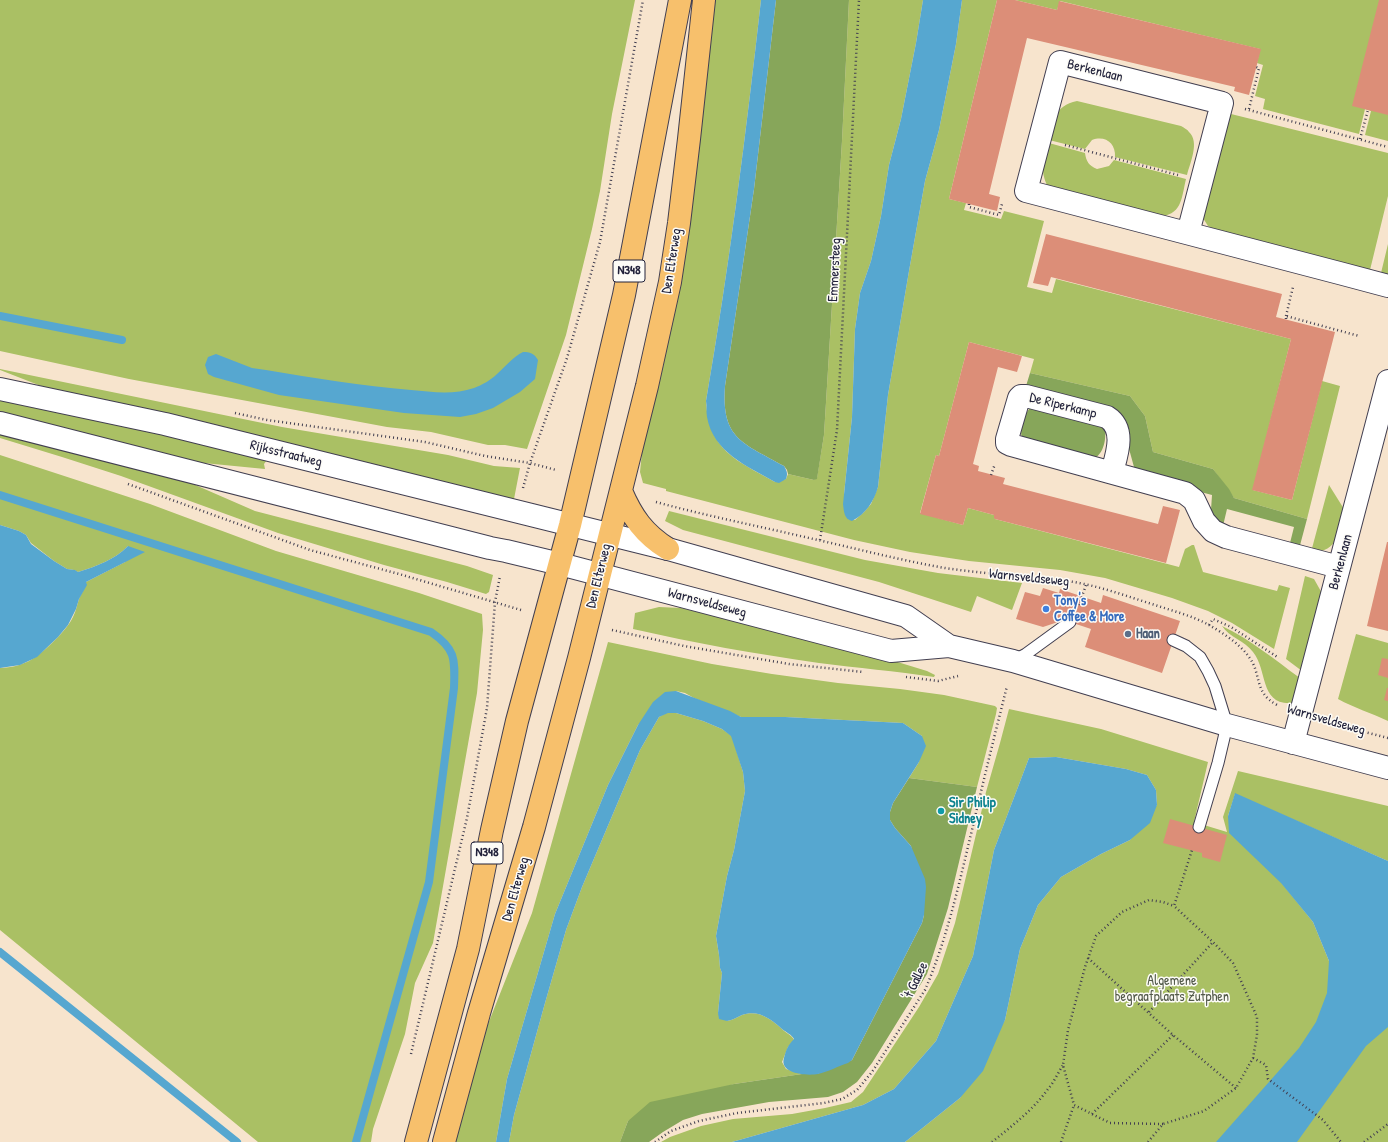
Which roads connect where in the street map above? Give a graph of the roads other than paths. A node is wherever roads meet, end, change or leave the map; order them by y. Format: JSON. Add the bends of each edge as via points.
{"nodes":[{"id":1,"x":680,"y":0,"type":"edge"},
{"id":2,"x":704,"y":0,"type":"edge"},
{"id":3,"x":1188,"y":233,"type":"junction"},
{"id":4,"x":1388,"y":286,"type":"edge"},
{"id":5,"x":1388,"y":381,"type":"edge"},
{"id":6,"x":0,"y":389,"type":"edge"},
{"id":7,"x":0,"y":423,"type":"edge"},
{"id":8,"x":1112,"y":472,"type":"junction"},
{"id":9,"x":621,"y":491,"type":"junction"},
{"id":10,"x":570,"y":525,"type":"junction"},
{"id":11,"x":610,"y":535,"type":"junction"},
{"id":12,"x":668,"y":549,"type":"junction"},
{"id":13,"x":560,"y":564,"type":"junction"},
{"id":14,"x":1339,"y":567,"type":"junction"},
{"id":15,"x":600,"y":575,"type":"junction"},
{"id":16,"x":1070,"y":622,"type":"dead end"},
{"id":17,"x":1173,"y":640,"type":"dead end"},
{"id":18,"x":949,"y":646,"type":"junction"},
{"id":19,"x":1013,"y":661,"type":"junction"},
{"id":20,"x":1227,"y":725,"type":"junction"},
{"id":21,"x":1293,"y":743,"type":"junction"},
{"id":22,"x":1388,"y":768,"type":"edge"},
{"id":23,"x":1199,"y":827,"type":"dead end"},
{"id":24,"x":416,"y":1142,"type":"edge"},
{"id":25,"x":444,"y":1142,"type":"edge"}],
"edges":[{"from":1,"to":10,"type":"main road","number":"N348","via":[[624,295]]},
{"from":2,"to":9,"type":"main road","name":"Den Elterweg","number":"N348","via":[[670,282]]},
{"from":3,"to":3,"type":"street","name":"Berkenlaan","via":[[1026,191],[1060,62],[1222,102]]},
{"from":3,"to":4,"type":"street","name":"Berkenlaan"},
{"from":5,"to":14,"type":"street","name":"Berkenlaan"},
{"from":6,"to":10,"type":"street","name":"Rijksstraatweg","via":[[165,424]]},
{"from":7,"to":13,"type":"street"},
{"from":8,"to":8,"type":"street","name":"De Riperkamp","via":[[1119,446],[1117,427],[1113,421],[1107,417],[1026,396],[1019,398],[1007,439],[1009,444]]},
{"from":8,"to":14,"type":"street","name":"De Riperkamp","via":[[1185,493],[1194,500],[1204,521],[1213,531],[1226,537]]},
{"from":9,"to":11,"type":"main road","name":"Den Elterweg","number":"N348"},
{"from":9,"to":12,"type":"main road","via":[[635,519],[656,541]]},
{"from":10,"to":11,"type":"street","name":"Warnsveldseweg"},
{"from":10,"to":13,"type":"main road","number":"N348"},
{"from":11,"to":12,"type":"street","name":"Warnsveldseweg"},
{"from":11,"to":15,"type":"main road","name":"Den Elterweg","number":"N348"},
{"from":12,"to":18,"type":"street","name":"Warnsveldseweg","via":[[906,616]]},
{"from":13,"to":15,"type":"street","name":"Warnsveldseweg"},
{"from":13,"to":24,"type":"main road","number":"N348","via":[[517,721],[468,948]]},
{"from":14,"to":21,"type":"street","name":"Berkenlaan"},
{"from":15,"to":18,"type":"street","name":"Warnsveldseweg","via":[[891,651]]},
{"from":15,"to":25,"type":"main road","name":"Den Elterweg","number":"N348","via":[[534,827]]},
{"from":16,"to":19,"type":"lane"},
{"from":17,"to":20,"type":"lane","via":[[1200,657],[1215,686]]},
{"from":18,"to":19,"type":"street","name":"Warnsveldseweg"},
{"from":19,"to":20,"type":"street","name":"Warnsveldseweg"},
{"from":20,"to":21,"type":"street","name":"Warnsveldseweg"},
{"from":20,"to":23,"type":"lane"},
{"from":21,"to":22,"type":"street","name":"Warnsveldseweg"}]}
